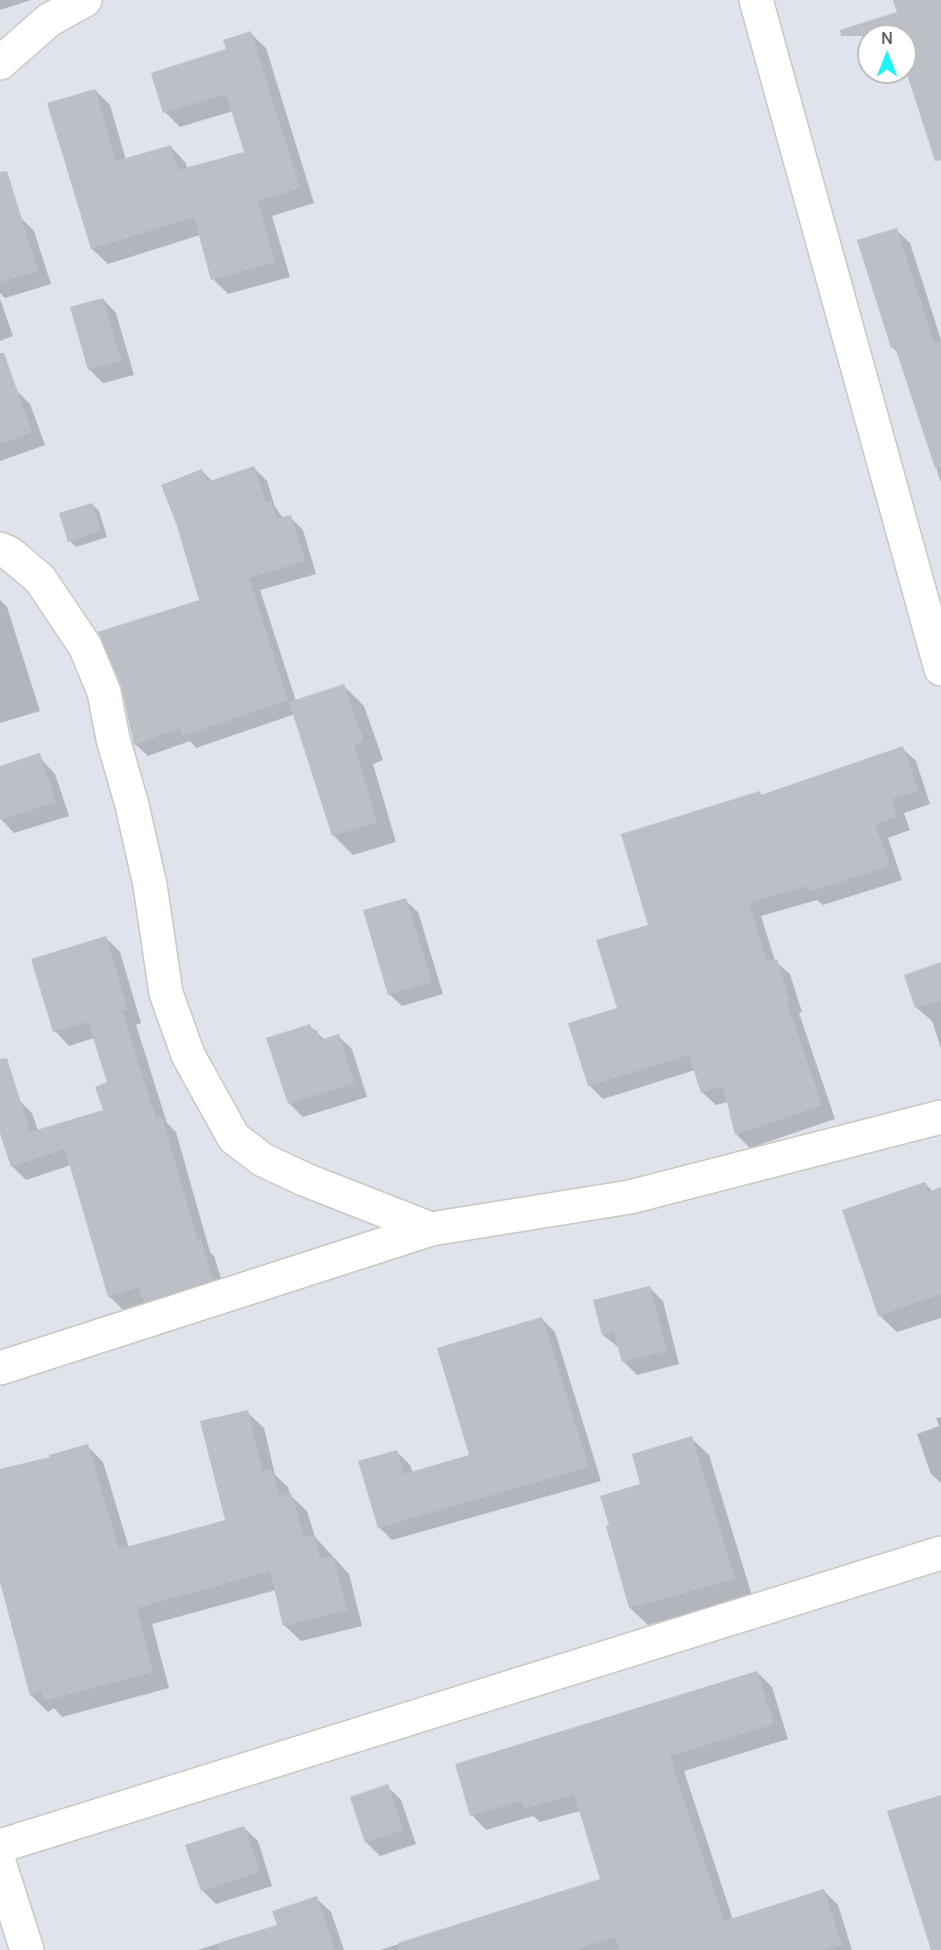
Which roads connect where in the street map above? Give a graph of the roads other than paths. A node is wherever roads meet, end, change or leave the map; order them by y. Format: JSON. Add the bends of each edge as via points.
{"nodes":[{"id":1,"x":85,"y":0,"type":"edge"},
{"id":2,"x":756,"y":0,"type":"edge"},
{"id":3,"x":0,"y":63,"type":"edge"},
{"id":4,"x":0,"y":549,"type":"edge"},
{"id":5,"x":941,"y":669,"type":"edge"},
{"id":6,"x":941,"y":1117,"type":"edge"},
{"id":7,"x":431,"y":1230,"type":"junction"},
{"id":8,"x":0,"y":1368,"type":"edge"},
{"id":9,"x":941,"y":1553,"type":"edge"},
{"id":10,"x":0,"y":1846,"type":"edge"},
{"id":11,"x":0,"y":1864,"type":"edge"},
{"id":12,"x":27,"y":1950,"type":"edge"}],
"edges":[{"from":1,"to":3,"type":"street","via":[[49,20]]},
{"from":2,"to":5,"type":"street"},
{"from":4,"to":7,"type":"street","via":[[40,579],[84,646],[104,692],[150,885],[166,993],[188,1055],[234,1138],[263,1160]]},
{"from":6,"to":7,"type":"street","via":[[630,1197]]},
{"from":7,"to":8,"type":"street"},
{"from":9,"to":10,"type":"street"},
{"from":11,"to":12,"type":"street"}]}
